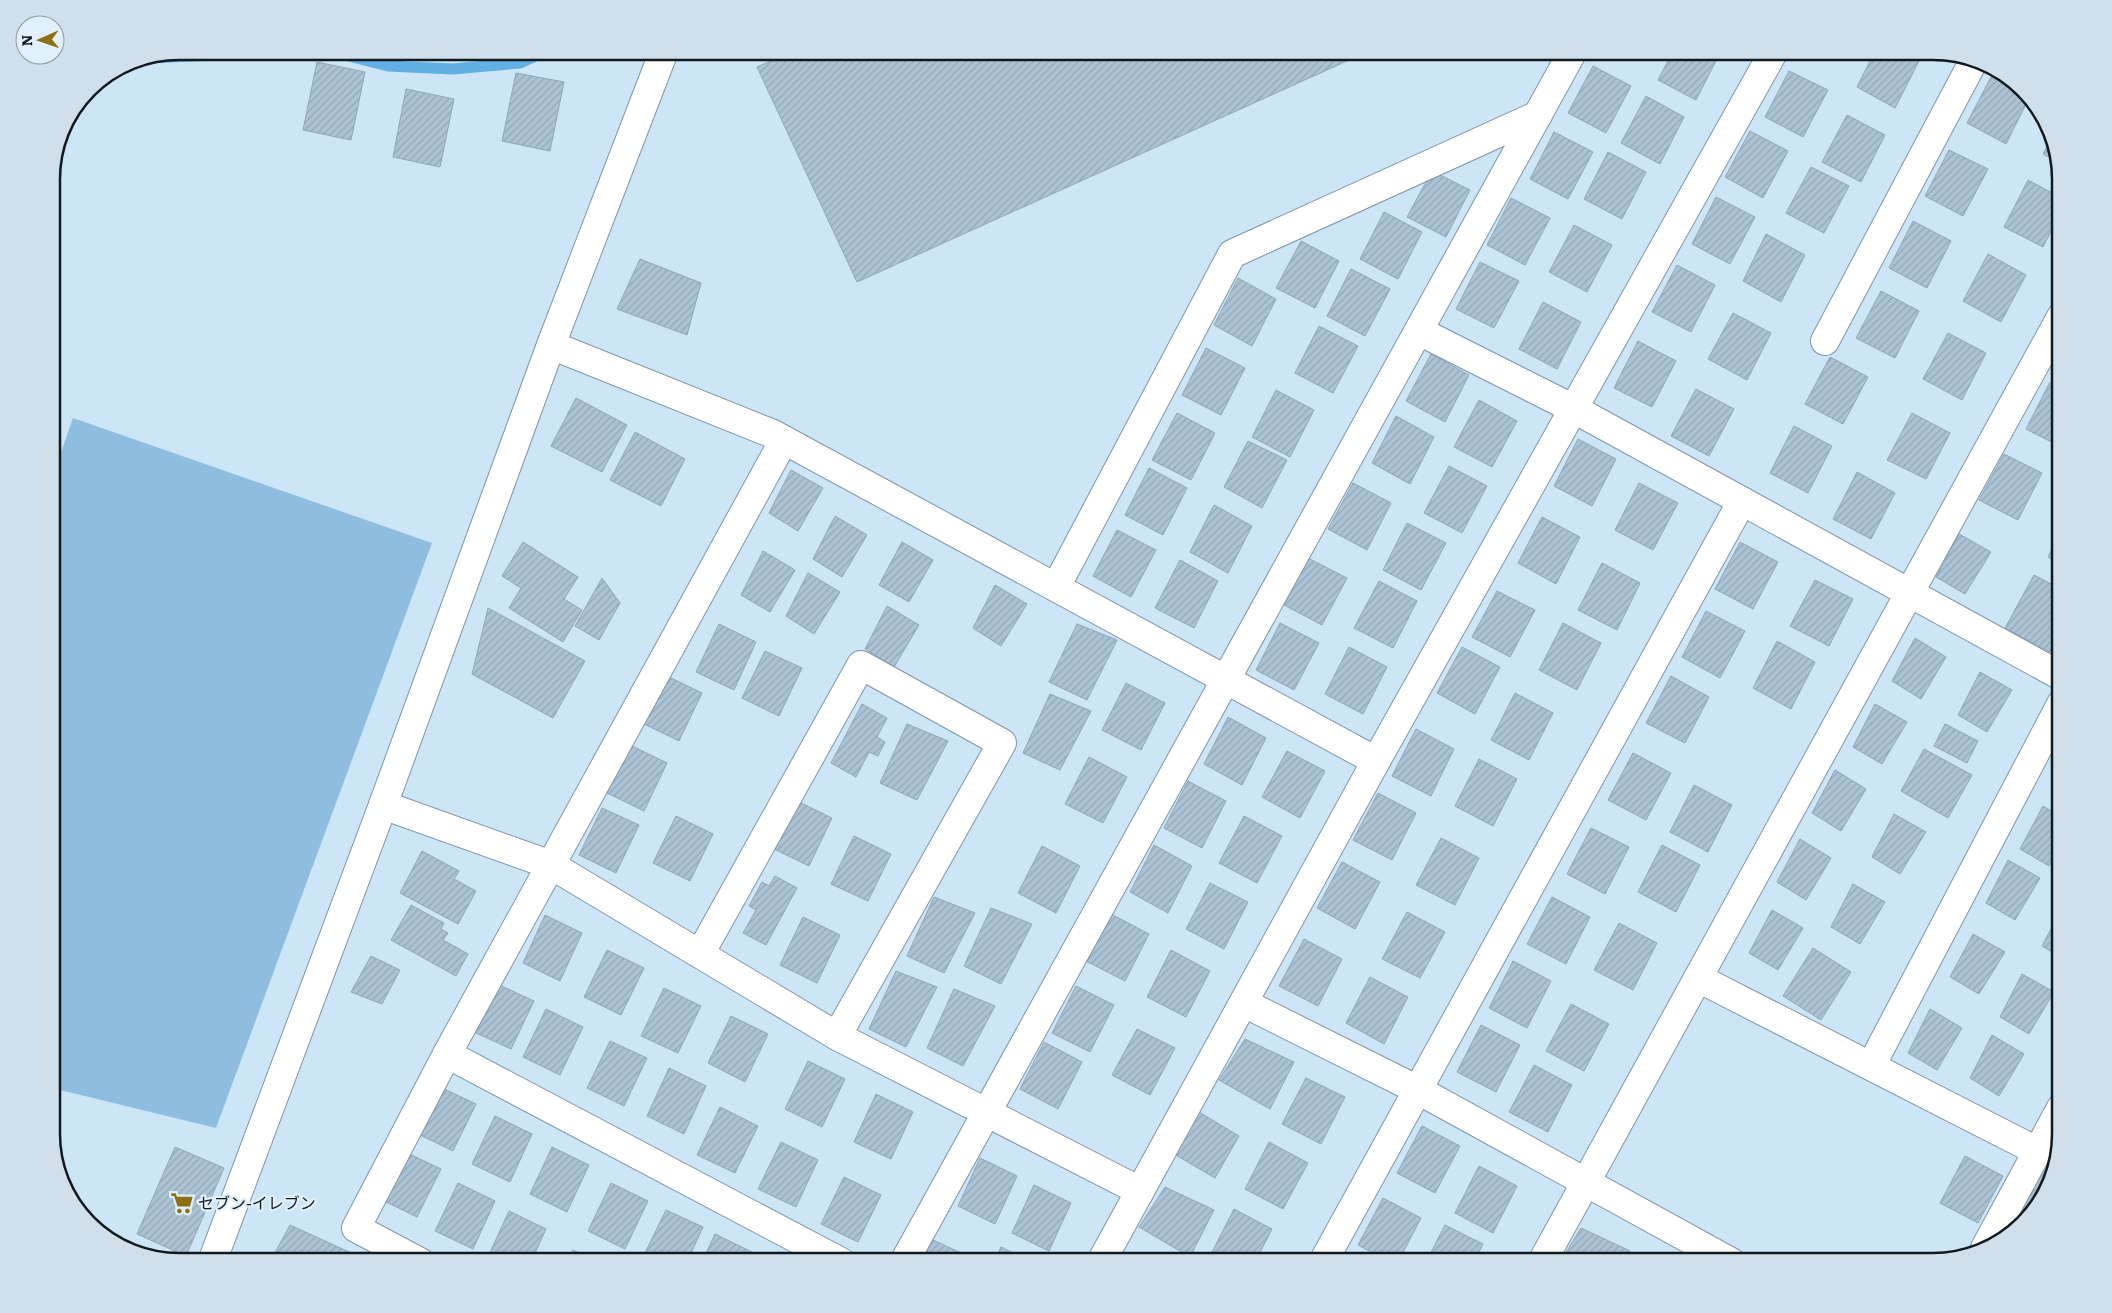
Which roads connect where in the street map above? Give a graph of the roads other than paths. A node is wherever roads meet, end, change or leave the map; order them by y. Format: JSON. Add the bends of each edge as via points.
{"nodes":[{"id":1,"x":661,"y":60,"type":"edge"},
{"id":2,"x":1568,"y":60,"type":"edge"},
{"id":3,"x":1769,"y":60,"type":"edge"},
{"id":4,"x":1971,"y":66,"type":"edge"},
{"id":5,"x":1538,"y":115,"type":"junction"},
{"id":6,"x":1419,"y":331,"type":"junction"},
{"id":7,"x":2052,"y":332,"type":"edge"},
{"id":8,"x":1825,"y":342,"type":"dead end"},
{"id":9,"x":551,"y":345,"type":"junction"},
{"id":10,"x":1574,"y":409,"type":"junction"},
{"id":11,"x":784,"y":440,"type":"junction"},
{"id":12,"x":1742,"y":501,"type":"junction"},
{"id":13,"x":1056,"y":587,"type":"junction"},
{"id":14,"x":1910,"y":593,"type":"junction"},
{"id":15,"x":2052,"y":671,"type":"edge"},
{"id":16,"x":1227,"y":680,"type":"junction"},
{"id":17,"x":2052,"y":721,"type":"edge"},
{"id":18,"x":1376,"y":761,"type":"junction"},
{"id":19,"x":383,"y":805,"type":"junction"},
{"id":20,"x":552,"y":865,"type":"junction"},
{"id":21,"x":700,"y":954,"type":"junction"},
{"id":22,"x":1698,"y":978,"type":"junction"},
{"id":23,"x":1244,"y":1003,"type":"junction"},
{"id":24,"x":837,"y":1036,"type":"junction"},
{"id":25,"x":447,"y":1054,"type":"junction"},
{"id":26,"x":1870,"y":1066,"type":"junction"},
{"id":27,"x":1418,"y":1090,"type":"junction"},
{"id":28,"x":986,"y":1112,"type":"junction"},
{"id":29,"x":2052,"y":1124,"type":"edge"},
{"id":30,"x":2037,"y":1151,"type":"junction"},
{"id":31,"x":1586,"y":1182,"type":"junction"},
{"id":32,"x":1140,"y":1191,"type":"junction"},
{"id":33,"x":1990,"y":1238,"type":"edge"},
{"id":34,"x":215,"y":1253,"type":"edge"},
{"id":35,"x":403,"y":1253,"type":"edge"},
{"id":36,"x":823,"y":1253,"type":"edge"},
{"id":37,"x":909,"y":1253,"type":"edge"},
{"id":38,"x":1106,"y":1253,"type":"edge"},
{"id":39,"x":1328,"y":1253,"type":"edge"},
{"id":40,"x":1547,"y":1253,"type":"edge"},
{"id":41,"x":1715,"y":1253,"type":"edge"}],
"edges":[{"from":1,"to":9,"type":"street"},
{"from":2,"to":5,"type":"street"},
{"from":3,"to":10,"type":"street"},
{"from":4,"to":8,"type":"street"},
{"from":5,"to":6,"type":"street"},
{"from":5,"to":13,"type":"street","via":[[1232,254]]},
{"from":6,"to":10,"type":"street"},
{"from":6,"to":16,"type":"street"},
{"from":7,"to":14,"type":"street"},
{"from":9,"to":11,"type":"street"},
{"from":9,"to":19,"type":"street"},
{"from":10,"to":12,"type":"street"},
{"from":10,"to":18,"type":"street"},
{"from":11,"to":13,"type":"street"},
{"from":11,"to":20,"type":"street"},
{"from":12,"to":14,"type":"street"},
{"from":12,"to":27,"type":"street"},
{"from":13,"to":16,"type":"street"},
{"from":14,"to":15,"type":"street"},
{"from":14,"to":22,"type":"street"},
{"from":16,"to":18,"type":"street"},
{"from":16,"to":28,"type":"street"},
{"from":17,"to":26,"type":"street"},
{"from":18,"to":23,"type":"street"},
{"from":19,"to":20,"type":"street"},
{"from":19,"to":34,"type":"street"},
{"from":20,"to":21,"type":"street"},
{"from":20,"to":25,"type":"street"},
{"from":21,"to":24,"type":"street"},
{"from":21,"to":24,"type":"street","via":[[861,665],[1002,743]]},
{"from":22,"to":26,"type":"street"},
{"from":22,"to":31,"type":"street"},
{"from":23,"to":27,"type":"street"},
{"from":23,"to":32,"type":"street"},
{"from":24,"to":28,"type":"street"},
{"from":25,"to":35,"type":"street","via":[[356,1228]]},
{"from":25,"to":36,"type":"street"},
{"from":26,"to":30,"type":"street"},
{"from":27,"to":31,"type":"street"},
{"from":27,"to":39,"type":"street"},
{"from":28,"to":32,"type":"street"},
{"from":28,"to":37,"type":"street"},
{"from":29,"to":30,"type":"street"},
{"from":30,"to":33,"type":"street"},
{"from":31,"to":40,"type":"street"},
{"from":31,"to":41,"type":"street"},
{"from":32,"to":38,"type":"street"}]}
